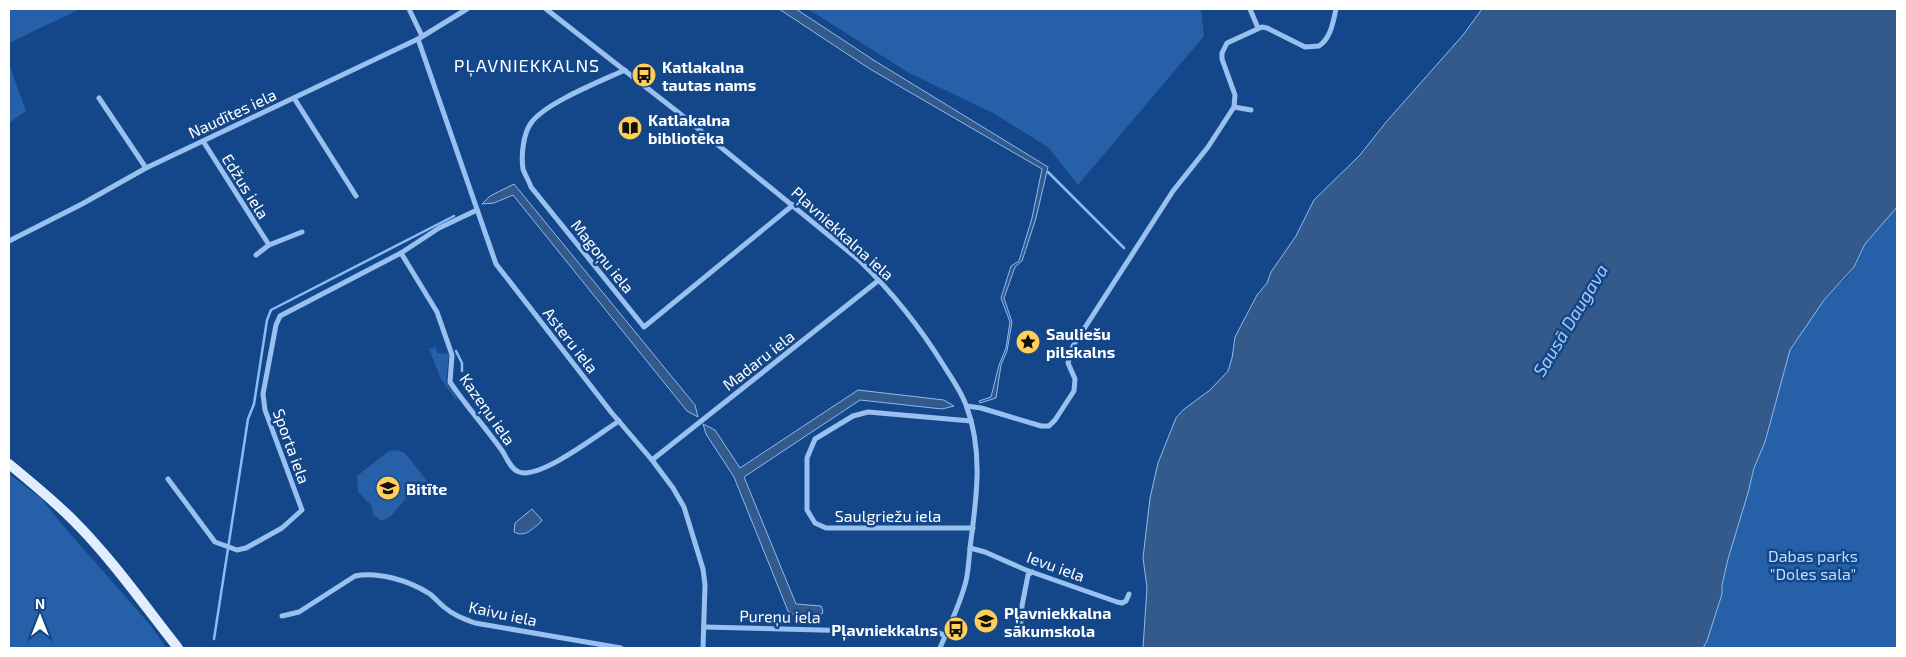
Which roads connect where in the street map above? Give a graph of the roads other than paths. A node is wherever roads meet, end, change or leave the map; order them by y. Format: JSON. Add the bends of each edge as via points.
{"nodes":[{"id":1,"x":409,"y":9,"type":"edge"},
{"id":2,"x":467,"y":9,"type":"edge"},
{"id":3,"x":546,"y":9,"type":"edge"},
{"id":4,"x":1250,"y":9,"type":"edge"},
{"id":5,"x":1336,"y":9,"type":"edge"},
{"id":6,"x":1258,"y":28,"type":"junction"},
{"id":7,"x":420,"y":37,"type":"junction"},
{"id":8,"x":625,"y":70,"type":"junction"},
{"id":9,"x":99,"y":98,"type":"dead end"},
{"id":10,"x":294,"y":98,"type":"junction"},
{"id":11,"x":1234,"y":107,"type":"junction"},
{"id":12,"x":1251,"y":110,"type":"dead end"},
{"id":13,"x":203,"y":141,"type":"junction"},
{"id":14,"x":146,"y":168,"type":"junction"},
{"id":15,"x":356,"y":196,"type":"dead end"},
{"id":16,"x":793,"y":205,"type":"junction"},
{"id":17,"x":477,"y":210,"type":"junction"},
{"id":18,"x":302,"y":232,"type":"dead end"},
{"id":19,"x":9,"y":241,"type":"edge"},
{"id":20,"x":269,"y":245,"type":"junction"},
{"id":21,"x":401,"y":253,"type":"junction"},
{"id":22,"x":256,"y":256,"type":"dead end"},
{"id":23,"x":880,"y":280,"type":"junction"},
{"id":24,"x":967,"y":406,"type":"junction"},
{"id":25,"x":619,"y":420,"type":"junction"},
{"id":26,"x":971,"y":421,"type":"junction"},
{"id":27,"x":652,"y":460,"type":"junction"},
{"id":28,"x":9,"y":464,"type":"edge"},
{"id":29,"x":168,"y":479,"type":"dead end"},
{"id":30,"x":972,"y":528,"type":"junction"},
{"id":31,"x":970,"y":548,"type":"junction"},
{"id":32,"x":1032,"y":572,"type":"junction"},
{"id":33,"x":1129,"y":594,"type":"dead end"},
{"id":34,"x":282,"y":616,"type":"dead end"},
{"id":35,"x":704,"y":627,"type":"junction"},
{"id":36,"x":1020,"y":634,"type":"dead end"},
{"id":37,"x":946,"y":635,"type":"junction"},
{"id":38,"x":178,"y":648,"type":"edge"},
{"id":39,"x":621,"y":648,"type":"edge"},
{"id":40,"x":703,"y":648,"type":"edge"},
{"id":41,"x":940,"y":648,"type":"edge"}],
"edges":[{"from":1,"to":7,"type":"street","name":"Asteru iela"},
{"from":2,"to":7,"type":"street","name":"Naudītes iela"},
{"from":3,"to":8,"type":"street","name":"Pļavniekkalna iela"},
{"from":4,"to":6,"type":"street"},
{"from":5,"to":6,"type":"street","via":[[1326,39],[1319,46],[1305,47],[1267,28]]},
{"from":6,"to":11,"type":"street","via":[[1227,43],[1222,53],[1235,95]]},
{"from":7,"to":10,"type":"street","name":"Naudītes iela"},
{"from":7,"to":17,"type":"street","name":"Asteru iela"},
{"from":8,"to":16,"type":"street","name":"Pļavniekkalna iela"},
{"from":8,"to":16,"type":"street","name":"Magoņu iela","via":[[558,102],[530,124],[523,146],[523,169],[531,186],[644,327]]},
{"from":9,"to":14,"type":"street"},
{"from":10,"to":13,"type":"street","name":"Naudītes iela"},
{"from":10,"to":15,"type":"street"},
{"from":11,"to":12,"type":"street"},
{"from":11,"to":24,"type":"street","via":[[1174,191],[1073,346],[1068,363],[1075,378],[1074,391],[1056,420],[1049,426],[1041,426]]},
{"from":13,"to":14,"type":"street","name":"Naudītes iela"},
{"from":13,"to":20,"type":"street","name":"Edžus iela"},
{"from":14,"to":19,"type":"street","name":"Naudītes iela"},
{"from":16,"to":23,"type":"street","name":"Pļavniekkalna iela"},
{"from":17,"to":21,"type":"street","name":"Sporta iela","via":[[439,228]]},
{"from":17,"to":25,"type":"street","name":"Asteru iela","via":[[496,264]]},
{"from":18,"to":20,"type":"street"},
{"from":20,"to":22,"type":"street"},
{"from":21,"to":25,"type":"street","name":"Kazeņu iela","via":[[437,312],[451,350],[450,382],[512,468],[527,474],[537,472]]},
{"from":21,"to":29,"type":"street","name":"Sporta iela","via":[[280,316],[276,325],[263,394],[265,410],[302,510],[282,528],[237,550],[215,542]]},
{"from":23,"to":24,"type":"street","name":"Pļavniekkalna iela","via":[[923,332]]},
{"from":23,"to":27,"type":"street","name":"Madaru iela"},
{"from":24,"to":26,"type":"street","name":"Pļavniekkalna iela"},
{"from":25,"to":27,"type":"street","name":"Asteru iela"},
{"from":26,"to":30,"type":"street","name":"Pļavniekkalna iela","via":[[978,464]]},
{"from":26,"to":30,"type":"street","name":"Saulgriežu iela","via":[[868,412],[853,416],[815,439],[808,458],[806,510],[815,523],[826,528]]},
{"from":27,"to":35,"type":"street","name":"Asteru iela","via":[[679,498],[703,569]]},
{"from":28,"to":38,"type":"main road","via":[[51,498],[95,544]]},
{"from":30,"to":31,"type":"street","name":"Pļavniekkalna iela"},
{"from":31,"to":32,"type":"street","name":"Ievu iela"},
{"from":31,"to":37,"type":"street","name":"Pļavniekkalna iela","via":[[966,580]]},
{"from":32,"to":33,"type":"street","name":"Ievu iela","via":[[1117,602],[1122,603]]},
{"from":32,"to":36,"type":"street","via":[[1028,575]]},
{"from":34,"to":39,"type":"street","name":"Kaivu iela","via":[[298,612],[355,576],[375,575],[422,590],[455,615],[475,623]]},
{"from":35,"to":37,"type":"street","name":"Pureņu iela"},
{"from":35,"to":40,"type":"street","name":"Asteru iela"},
{"from":37,"to":41,"type":"street","name":"Pļavniekkalna iela"}]}
